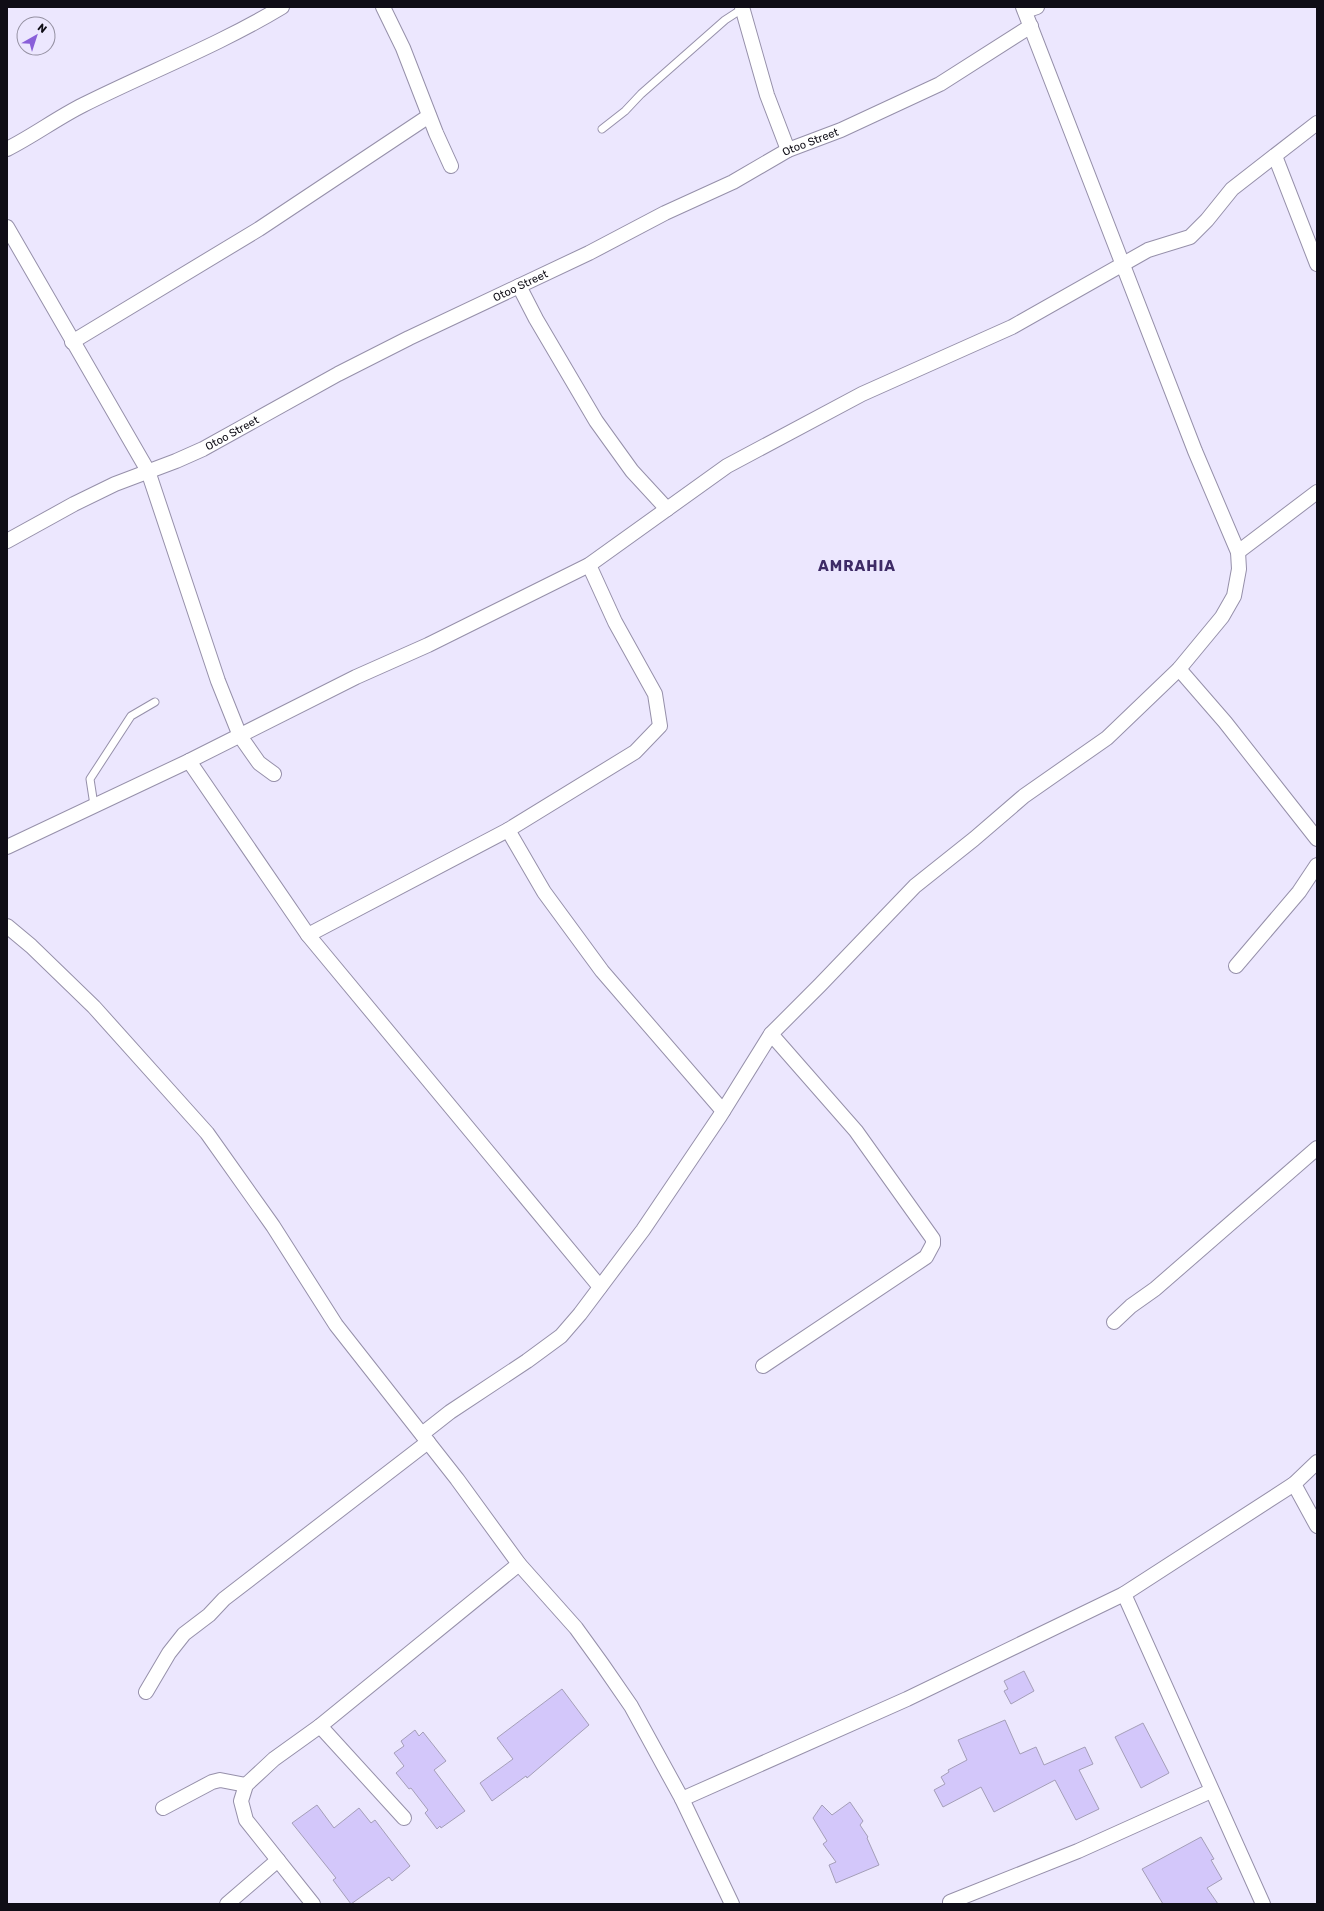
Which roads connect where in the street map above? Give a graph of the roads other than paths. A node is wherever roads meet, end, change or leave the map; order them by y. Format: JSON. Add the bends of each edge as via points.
{"nodes":[{"id":1,"x":282,"y":7,"type":"edge"},
{"id":2,"x":383,"y":7,"type":"edge"},
{"id":3,"x":742,"y":8,"type":"edge"},
{"id":4,"x":1028,"y":8,"type":"edge"},
{"id":5,"x":1030,"y":26,"type":"junction"},
{"id":6,"x":429,"y":116,"type":"junction"},
{"id":7,"x":1317,"y":123,"type":"edge"},
{"id":8,"x":602,"y":129,"type":"dead end"},
{"id":9,"x":7,"y":149,"type":"edge"},
{"id":10,"x":788,"y":150,"type":"junction"},
{"id":11,"x":1275,"y":156,"type":"junction"},
{"id":12,"x":451,"y":166,"type":"dead end"},
{"id":13,"x":7,"y":227,"type":"edge"},
{"id":14,"x":1122,"y":264,"type":"junction"},
{"id":15,"x":1317,"y":264,"type":"edge"},
{"id":16,"x":519,"y":286,"type":"junction"},
{"id":17,"x":72,"y":342,"type":"junction"},
{"id":18,"x":148,"y":471,"type":"junction"},
{"id":19,"x":1317,"y":492,"type":"edge"},
{"id":20,"x":667,"y":509,"type":"junction"},
{"id":21,"x":7,"y":541,"type":"edge"},
{"id":22,"x":1238,"y":552,"type":"junction"},
{"id":23,"x":589,"y":565,"type":"junction"},
{"id":24,"x":1179,"y":669,"type":"junction"},
{"id":25,"x":155,"y":702,"type":"dead end"},
{"id":26,"x":240,"y":736,"type":"junction"},
{"id":27,"x":189,"y":761,"type":"junction"},
{"id":28,"x":274,"y":774,"type":"dead end"},
{"id":29,"x":94,"y":805,"type":"junction"},
{"id":30,"x":508,"y":830,"type":"junction"},
{"id":31,"x":1317,"y":839,"type":"edge"},
{"id":32,"x":7,"y":847,"type":"edge"},
{"id":33,"x":1317,"y":865,"type":"edge"},
{"id":34,"x":7,"y":926,"type":"edge"},
{"id":35,"x":308,"y":935,"type":"junction"},
{"id":36,"x":1236,"y":966,"type":"dead end"},
{"id":37,"x":771,"y":1034,"type":"junction"},
{"id":38,"x":723,"y":1111,"type":"junction"},
{"id":39,"x":1317,"y":1148,"type":"edge"},
{"id":40,"x":600,"y":1287,"type":"junction"},
{"id":41,"x":1114,"y":1322,"type":"dead end"},
{"id":42,"x":763,"y":1366,"type":"dead end"},
{"id":43,"x":425,"y":1438,"type":"junction"},
{"id":44,"x":1317,"y":1462,"type":"edge"},
{"id":45,"x":1294,"y":1484,"type":"junction"},
{"id":46,"x":1317,"y":1526,"type":"edge"},
{"id":47,"x":518,"y":1564,"type":"junction"},
{"id":48,"x":1124,"y":1594,"type":"junction"},
{"id":49,"x":146,"y":1692,"type":"dead end"},
{"id":50,"x":320,"y":1726,"type":"junction"},
{"id":51,"x":246,"y":1785,"type":"junction"},
{"id":52,"x":1211,"y":1791,"type":"junction"},
{"id":53,"x":682,"y":1799,"type":"junction"},
{"id":54,"x":163,"y":1808,"type":"dead end"},
{"id":55,"x":404,"y":1818,"type":"dead end"},
{"id":56,"x":278,"y":1860,"type":"junction"},
{"id":57,"x":950,"y":1902,"type":"dead end"},
{"id":58,"x":227,"y":1904,"type":"edge"},
{"id":59,"x":313,"y":1904,"type":"edge"},
{"id":60,"x":732,"y":1904,"type":"edge"},
{"id":61,"x":1263,"y":1904,"type":"edge"}],
"edges":[{"from":1,"to":9,"type":"street","via":[[200,51],[81,106]]},
{"from":2,"to":6,"type":"street","via":[[403,48]]},
{"from":3,"to":8,"type":"lane","via":[[725,20]]},
{"from":3,"to":10,"type":"street","via":[[767,94]]},
{"from":4,"to":5,"type":"street"},
{"from":5,"to":10,"type":"street","name":"Otoo Street","via":[[940,84],[841,130]]},
{"from":5,"to":14,"type":"street"},
{"from":6,"to":12,"type":"street"},
{"from":6,"to":17,"type":"street","via":[[259,229]]},
{"from":7,"to":11,"type":"street"},
{"from":10,"to":16,"type":"street","name":"Otoo Street","via":[[733,182]]},
{"from":11,"to":14,"type":"street","via":[[1232,189],[1190,237],[1148,250]]},
{"from":11,"to":15,"type":"street"},
{"from":13,"to":17,"type":"street"},
{"from":14,"to":20,"type":"street","via":[[1012,327],[862,394],[727,466]]},
{"from":14,"to":22,"type":"street","via":[[1195,451]]},
{"from":16,"to":18,"type":"street","name":"Otoo Street","via":[[338,374],[202,449]]},
{"from":16,"to":20,"type":"street","via":[[596,421],[632,471]]},
{"from":17,"to":18,"type":"street"},
{"from":18,"to":21,"type":"street","name":"Otoo Street","via":[[74,504]]},
{"from":18,"to":26,"type":"street","via":[[218,682]]},
{"from":19,"to":22,"type":"street"},
{"from":20,"to":23,"type":"street"},
{"from":22,"to":24,"type":"street","via":[[1239,570],[1234,596],[1222,617]]},
{"from":23,"to":26,"type":"street"},
{"from":23,"to":30,"type":"street","via":[[615,622],[656,694],[660,726],[635,752]]},
{"from":24,"to":31,"type":"street","via":[[1225,722]]},
{"from":24,"to":37,"type":"street","via":[[1107,738],[1024,796],[914,886]]},
{"from":25,"to":29,"type":"lane","via":[[131,716],[90,779]]},
{"from":26,"to":27,"type":"street"},
{"from":26,"to":28,"type":"street","via":[[259,763]]},
{"from":27,"to":29,"type":"street"},
{"from":27,"to":35,"type":"street"},
{"from":29,"to":32,"type":"street"},
{"from":30,"to":35,"type":"street"},
{"from":30,"to":38,"type":"street","via":[[544,892],[602,970]]},
{"from":33,"to":36,"type":"street","via":[[1299,892]]},
{"from":34,"to":43,"type":"street","via":[[94,1007],[207,1133],[273,1226],[336,1325]]},
{"from":35,"to":40,"type":"street"},
{"from":37,"to":38,"type":"street"},
{"from":37,"to":42,"type":"street","via":[[856,1131],[933,1239],[933,1244],[926,1256]]},
{"from":38,"to":40,"type":"street","via":[[643,1230]]},
{"from":39,"to":41,"type":"street"},
{"from":40,"to":43,"type":"street","via":[[561,1336],[450,1412]]},
{"from":43,"to":47,"type":"street"},
{"from":43,"to":49,"type":"street","via":[[184,1634],[169,1653]]},
{"from":44,"to":45,"type":"street"},
{"from":45,"to":46,"type":"street"},
{"from":45,"to":48,"type":"street"},
{"from":47,"to":50,"type":"street"},
{"from":47,"to":53,"type":"street","via":[[576,1628],[602,1664],[631,1706]]},
{"from":48,"to":52,"type":"street"},
{"from":48,"to":53,"type":"street","via":[[907,1699]]},
{"from":50,"to":51,"type":"street","via":[[274,1760]]},
{"from":50,"to":55,"type":"street"},
{"from":51,"to":54,"type":"street","via":[[220,1780],[212,1782]]},
{"from":51,"to":56,"type":"street","via":[[241,1801],[246,1820]]},
{"from":52,"to":57,"type":"street","via":[[1078,1851]]},
{"from":52,"to":61,"type":"street"},
{"from":53,"to":60,"type":"street"},
{"from":56,"to":58,"type":"street"},
{"from":56,"to":59,"type":"street"}]}
